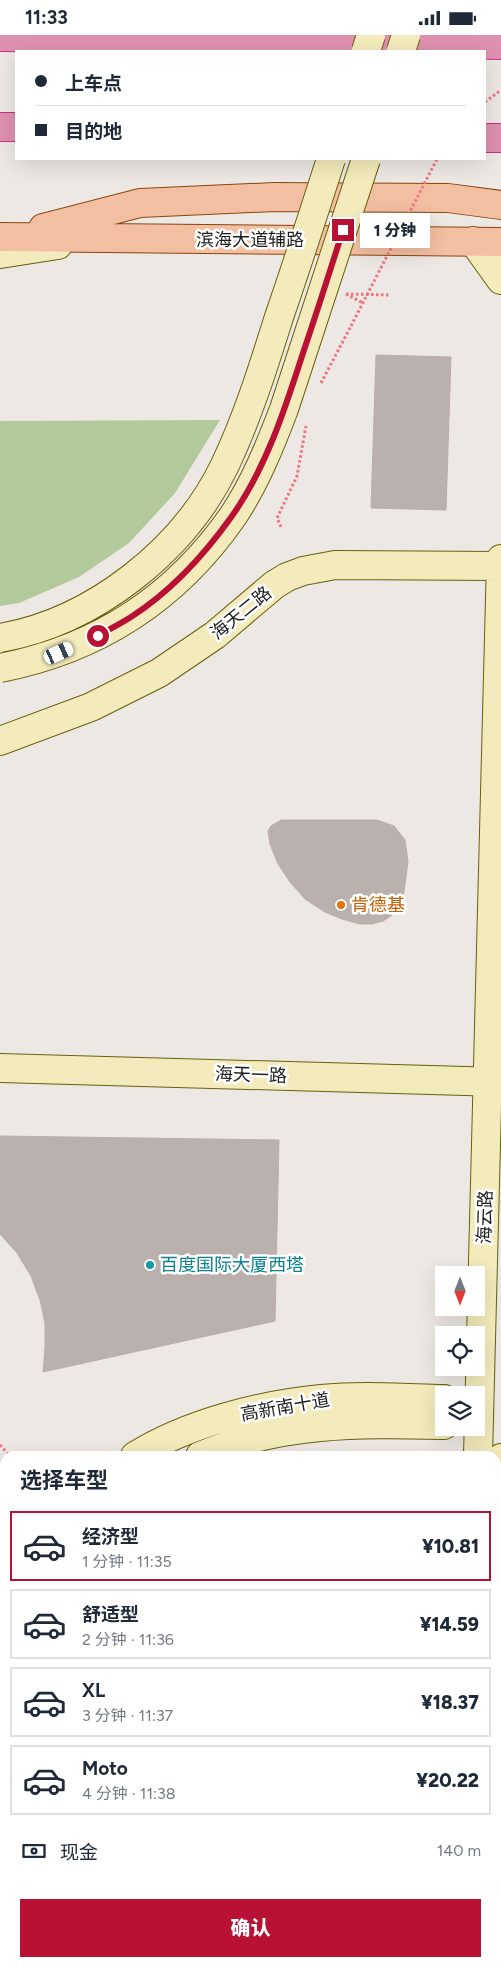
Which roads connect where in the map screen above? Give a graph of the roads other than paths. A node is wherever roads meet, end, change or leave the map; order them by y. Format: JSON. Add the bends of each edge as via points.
{"nodes":[{"id":1,"x":371,"y":35,"type":"edge"},
{"id":2,"x":406,"y":35,"type":"edge"},
{"id":3,"x":0,"y":37,"type":"edge"},
{"id":4,"x":501,"y":45,"type":"edge"},
{"id":5,"x":366,"y":50,"type":"edge"},
{"id":6,"x":400,"y":50,"type":"edge"},
{"id":7,"x":0,"y":127,"type":"edge"},
{"id":8,"x":15,"y":127,"type":"edge"},
{"id":9,"x":486,"y":138,"type":"edge"},
{"id":10,"x":501,"y":138,"type":"edge"},
{"id":11,"x":331,"y":160,"type":"edge"},
{"id":12,"x":366,"y":160,"type":"edge"},
{"id":13,"x":501,"y":205,"type":"edge"},
{"id":14,"x":473,"y":241,"type":"junction"},
{"id":15,"x":501,"y":242,"type":"edge"},
{"id":16,"x":2,"y":243,"type":"edge"},
{"id":17,"x":501,"y":280,"type":"edge"},
{"id":18,"x":501,"y":559,"type":"edge"},
{"id":19,"x":501,"y":566,"type":"edge"},
{"id":20,"x":0,"y":638,"type":"edge"},
{"id":21,"x":0,"y":668,"type":"edge"},
{"id":22,"x":0,"y":741,"type":"edge"},
{"id":23,"x":0,"y":1068,"type":"edge"},
{"id":24,"x":495,"y":1082,"type":"edge"},
{"id":25,"x":435,"y":1399,"type":"edge"},
{"id":26,"x":485,"y":1413,"type":"edge"},
{"id":27,"x":435,"y":1425,"type":"edge"},
{"id":28,"x":481,"y":1436,"type":"edge"},
{"id":29,"x":146,"y":1451,"type":"edge"},
{"id":30,"x":212,"y":1451,"type":"edge"},
{"id":31,"x":479,"y":1451,"type":"edge"}],
"edges":[{"from":1,"to":5,"type":"street","bridge":true},
{"from":2,"to":6,"type":"street","bridge":true},
{"from":3,"to":4,"type":"highway"},
{"from":7,"to":8,"type":"highway"},
{"from":9,"to":10,"type":"highway"},
{"from":11,"to":20,"type":"street","bridge":true,"via":[[252,399],[223,468],[208,494],[185,526],[138,574],[79,611],[46,625]]},
{"from":12,"to":21,"type":"street","bridge":true,"via":[[284,409],[257,473],[233,515],[185,571],[131,617],[59,653]]},
{"from":13,"to":16,"type":"main road","via":[[448,198],[274,197],[140,203]]},
{"from":14,"to":15,"type":"main road","name":"滨海大道辅路"},
{"from":14,"to":16,"type":"main road","name":"滨海大道辅路","via":[[94,239]]},
{"from":14,"to":17,"type":"street"},
{"from":18,"to":19,"type":"street","name":"海云路"},
{"from":19,"to":22,"type":"street","name":"海天二路","via":[[335,565],[303,571],[274,585],[214,635],[159,673],[91,707]]},
{"from":19,"to":24,"type":"street","name":"海云路"},
{"from":23,"to":24,"type":"street","name":"海天一路"},
{"from":24,"to":26,"type":"street","name":"海云路"},
{"from":25,"to":29,"type":"street","name":"高新南十道","via":[[321,1399],[269,1407],[212,1422]]},
{"from":27,"to":30,"type":"street","name":"高新南十道","via":[[321,1425],[273,1433]]},
{"from":28,"to":31,"type":"street","name":"海云路"}]}
